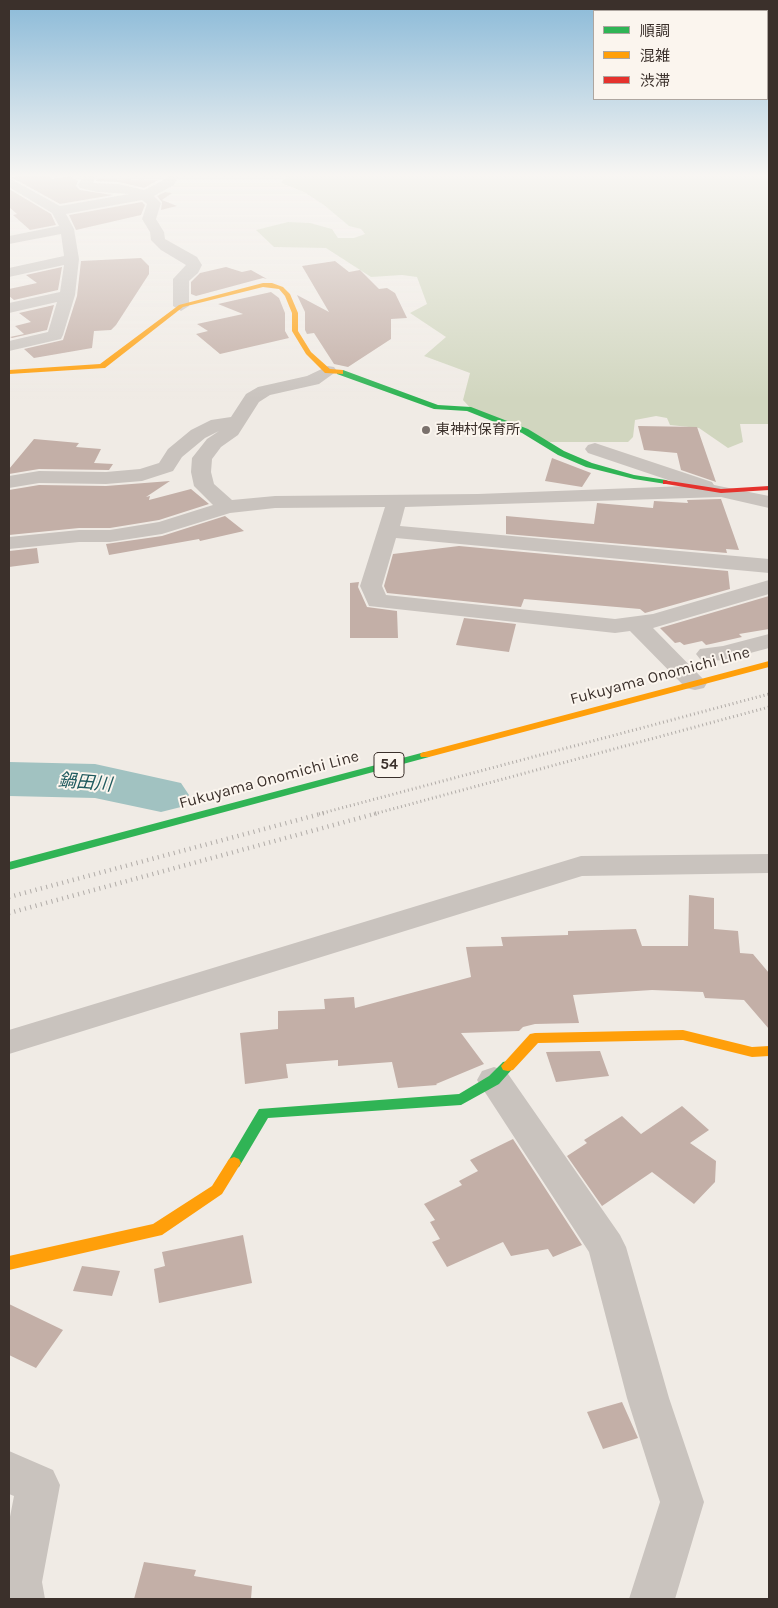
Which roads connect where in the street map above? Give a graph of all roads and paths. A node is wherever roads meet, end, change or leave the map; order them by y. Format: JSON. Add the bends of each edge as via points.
{"nodes":[{"id":1,"x":70,"y":249,"type":"edge"},
{"id":2,"x":170,"y":249,"type":"edge"},
{"id":3,"x":72,"y":259,"type":"junction"},
{"id":4,"x":9,"y":272,"type":"edge"},
{"id":5,"x":67,"y":295,"type":"junction"},
{"id":6,"x":181,"y":306,"type":"junction"},
{"id":7,"x":9,"y":308,"type":"edge"},
{"id":8,"x":9,"y":346,"type":"edge"},
{"id":9,"x":328,"y":371,"type":"junction"},
{"id":10,"x":9,"y":372,"type":"edge"},
{"id":11,"x":237,"y":422,"type":"junction"},
{"id":12,"x":594,"y":449,"type":"dead end"},
{"id":13,"x":9,"y":482,"type":"edge"},
{"id":14,"x":769,"y":488,"type":"edge"},
{"id":15,"x":721,"y":491,"type":"junction"},
{"id":16,"x":397,"y":500,"type":"junction"},
{"id":17,"x":769,"y":502,"type":"edge"},
{"id":18,"x":227,"y":507,"type":"junction"},
{"id":19,"x":388,"y":531,"type":"junction"},
{"id":20,"x":9,"y":543,"type":"edge"},
{"id":21,"x":768,"y":583,"type":"edge"},
{"id":22,"x":636,"y":624,"type":"junction"},
{"id":23,"x":769,"y":641,"type":"edge"},
{"id":24,"x":708,"y":654,"type":"dead end"},
{"id":25,"x":769,"y":664,"type":"edge"},
{"id":26,"x":695,"y":683,"type":"junction"},
{"id":27,"x":769,"y":863,"type":"edge"},
{"id":28,"x":9,"y":866,"type":"edge"},
{"id":29,"x":9,"y":1042,"type":"edge"},
{"id":30,"x":769,"y":1051,"type":"edge"},
{"id":31,"x":494,"y":1080,"type":"junction"},
{"id":32,"x":9,"y":1263,"type":"edge"},
{"id":33,"x":9,"y":1472,"type":"edge"},
{"id":34,"x":22,"y":1599,"type":"edge"},
{"id":35,"x":652,"y":1599,"type":"edge"}],
"edges":[{"from":1,"to":3,"type":"street"},
{"from":2,"to":6,"type":"street","via":[[192,260],[194,265],[193,270],[181,278]]},
{"from":3,"to":4,"type":"street"},
{"from":3,"to":5,"type":"street"},
{"from":5,"to":7,"type":"street"},
{"from":5,"to":8,"type":"street","via":[[55,335]]},
{"from":6,"to":9,"type":"street","via":[[263,284],[281,288],[288,295],[295,313],[295,331],[308,353]]},
{"from":6,"to":10,"type":"street","via":[[102,366]]},
{"from":9,"to":11,"type":"street","via":[[313,380],[264,391],[252,398]]},
{"from":9,"to":15,"type":"street","via":[[340,372],[437,407],[468,409],[525,432],[589,465],[670,484]]},
{"from":11,"to":13,"type":"street","via":[[218,424],[198,434],[175,453],[166,467],[142,475],[40,477]]},
{"from":11,"to":18,"type":"street","via":[[202,458],[204,486]]},
{"from":12,"to":15,"type":"street"},
{"from":14,"to":15,"type":"street"},
{"from":15,"to":16,"type":"street"},
{"from":15,"to":17,"type":"street"},
{"from":16,"to":18,"type":"street","via":[[275,502]]},
{"from":16,"to":19,"type":"street"},
{"from":18,"to":20,"type":"street","via":[[162,528],[110,536]]},
{"from":19,"to":21,"type":"street"},
{"from":19,"to":22,"type":"street","via":[[371,586],[377,601],[615,626]]},
{"from":21,"to":22,"type":"street"},
{"from":22,"to":26,"type":"street"},
{"from":23,"to":24,"type":"street"},
{"from":25,"to":26,"type":"street","name":"Fukuyama Onomichi Line","number":"54"},
{"from":26,"to":28,"type":"street","name":"Fukuyama Onomichi Line","number":"54"},
{"from":27,"to":29,"type":"street","via":[[581,866]]},
{"from":30,"to":31,"type":"street","via":[[752,1052],[683,1035],[535,1038]]},
{"from":31,"to":32,"type":"street","via":[[461,1099],[264,1113],[217,1190],[157,1230]]},
{"from":31,"to":35,"type":"street","via":[[607,1247],[648,1398],[682,1502]]},
{"from":33,"to":34,"type":"street","via":[[38,1485],[19,1582]]}]}
